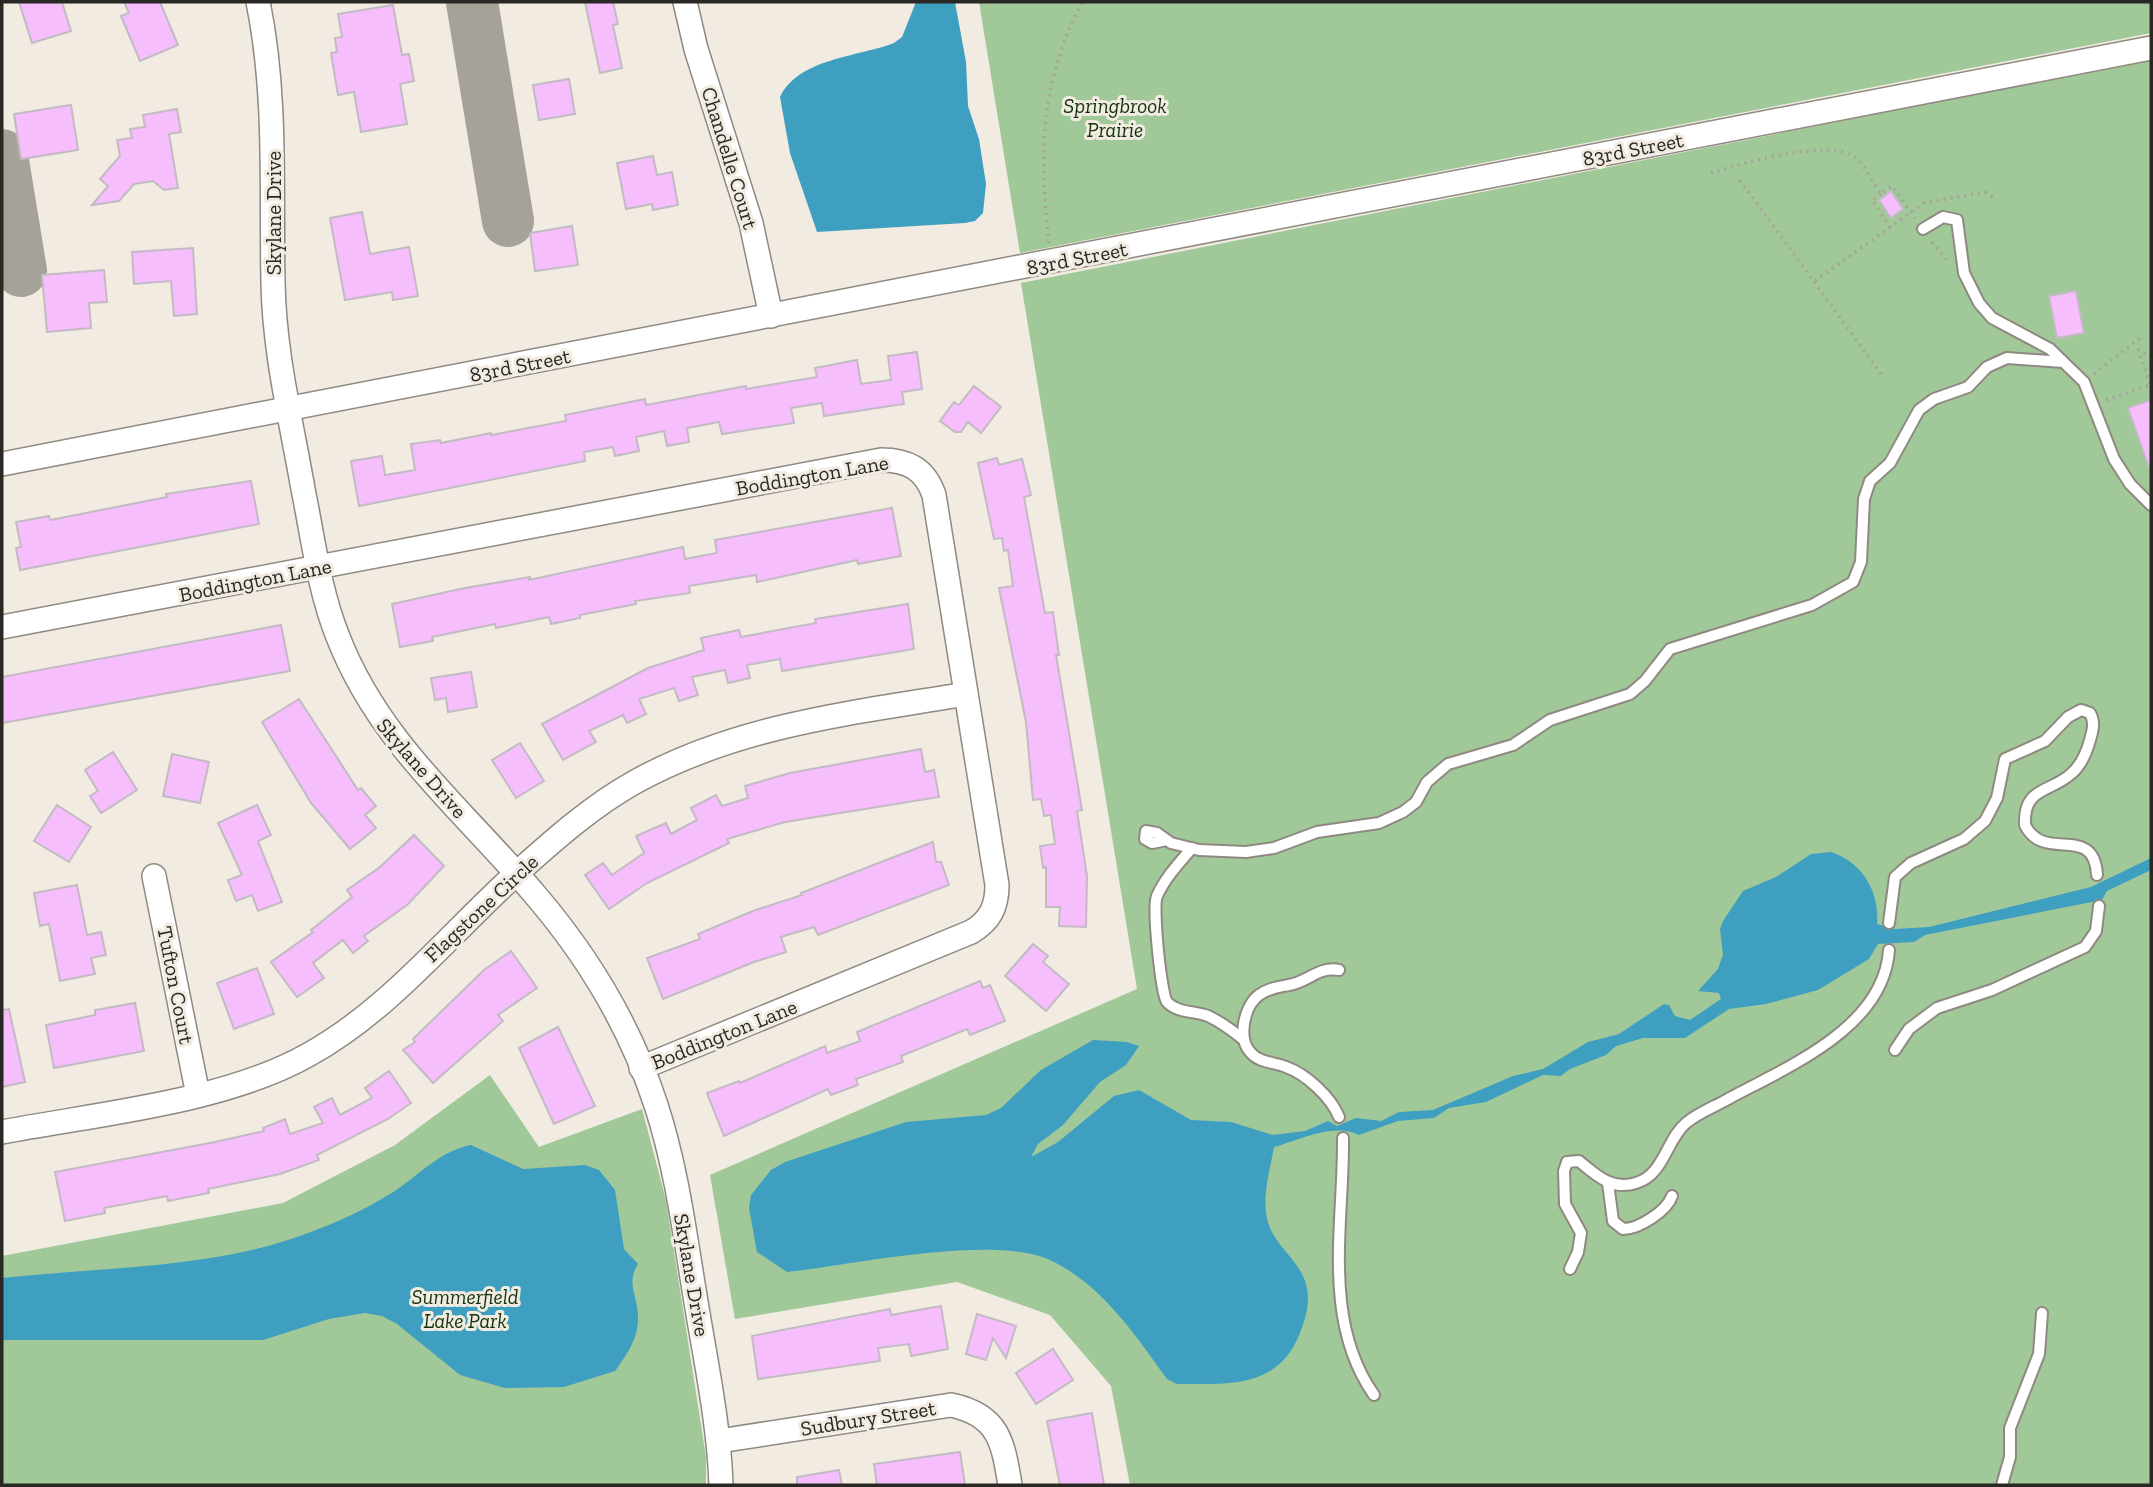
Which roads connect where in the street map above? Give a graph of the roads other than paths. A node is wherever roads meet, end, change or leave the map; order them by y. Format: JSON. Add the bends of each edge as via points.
{"nodes":[{"id":1,"x":258,"y":2,"type":"edge"},
{"id":2,"x":685,"y":2,"type":"edge"},
{"id":3,"x":2151,"y":48,"type":"edge"},
{"id":4,"x":1923,"y":229,"type":"road end"},
{"id":5,"x":771,"y":316,"type":"junction"},
{"id":6,"x":2063,"y":362,"type":"junction"},
{"id":7,"x":288,"y":409,"type":"junction"},
{"id":8,"x":2,"y":464,"type":"edge"},
{"id":9,"x":2151,"y":505,"type":"edge"},
{"id":10,"x":319,"y":568,"type":"junction"},
{"id":11,"x":2,"y":627,"type":"edge"},
{"id":12,"x":966,"y":694,"type":"junction"},
{"id":13,"x":1167,"y":840,"type":"dead end"},
{"id":14,"x":1192,"y":848,"type":"junction"},
{"id":15,"x":516,"y":873,"type":"junction"},
{"id":16,"x":2096,"y":875,"type":"dead end"},
{"id":17,"x":154,"y":876,"type":"dead end"},
{"id":18,"x":2099,"y":906,"type":"dead end"},
{"id":19,"x":1889,"y":923,"type":"dead end"},
{"id":20,"x":1889,"y":950,"type":"dead end"},
{"id":21,"x":1339,"y":970,"type":"dead end"},
{"id":22,"x":1244,"y":1040,"type":"junction"},
{"id":23,"x":1895,"y":1050,"type":"dead end"},
{"id":24,"x":641,"y":1068,"type":"junction"},
{"id":25,"x":198,"y":1095,"type":"junction"},
{"id":26,"x":1339,"y":1117,"type":"dead end"},
{"id":27,"x":2,"y":1132,"type":"edge"},
{"id":28,"x":1343,"y":1138,"type":"dead end"},
{"id":29,"x":1608,"y":1183,"type":"junction"},
{"id":30,"x":1672,"y":1196,"type":"dead end"},
{"id":31,"x":1570,"y":1269,"type":"dead end"},
{"id":32,"x":2042,"y":1313,"type":"dead end"},
{"id":33,"x":1374,"y":1395,"type":"dead end"},
{"id":34,"x":719,"y":1441,"type":"junction"},
{"id":35,"x":721,"y":1485,"type":"edge"},
{"id":36,"x":1010,"y":1485,"type":"edge"},
{"id":37,"x":2002,"y":1485,"type":"edge"}],
"edges":[{"from":1,"to":7,"type":"street","name":"Skylane Drive","via":[[273,112],[273,285]]},
{"from":2,"to":5,"type":"street","name":"Chandelle Court","via":[[696,50],[733,157]]},
{"from":3,"to":5,"type":"street","name":"83rd Street"},
{"from":4,"to":6,"type":"lane","via":[[1943,217],[1957,220],[1964,273],[1979,303],[1992,318],[2039,341]]},
{"from":5,"to":7,"type":"street","name":"83rd Street"},
{"from":6,"to":9,"type":"lane","via":[[2084,382],[2114,459]]},
{"from":6,"to":14,"type":"lane","via":[[2007,358],[1987,367],[1968,387],[1934,399],[1919,410],[1890,463],[1870,481],[1864,499],[1861,562],[1853,582],[1812,605],[1670,649],[1646,681],[1629,694],[1550,720],[1513,745],[1448,764],[1427,782],[1416,802],[1380,823],[1317,832],[1274,848],[1246,852]]},
{"from":7,"to":8,"type":"street","name":"83rd Street"},
{"from":7,"to":10,"type":"street","name":"Skylane Drive"},
{"from":10,"to":11,"type":"street","name":"Boddington Lane"},
{"from":10,"to":12,"type":"street","name":"Boddington Lane","via":[[897,460],[921,472],[934,495]]},
{"from":10,"to":15,"type":"street","name":"Skylane Drive","via":[[336,634],[375,713],[402,750]]},
{"from":12,"to":15,"type":"street","name":"Flagstone Circle","via":[[809,720],[723,742],[677,760],[592,810]]},
{"from":12,"to":24,"type":"street","name":"Boddington Lane","via":[[997,885],[991,916],[971,932]]},
{"from":13,"to":14,"type":"lane"},
{"from":14,"to":22,"type":"lane","via":[[1155,899],[1161,986],[1167,1002],[1207,1016]]},
{"from":15,"to":24,"type":"street","name":"Skylane Drive","via":[[595,976]]},
{"from":15,"to":25,"type":"street","name":"Flagstone Circle","via":[[344,1032],[278,1070]]},
{"from":16,"to":19,"type":"lane","via":[[2096,863],[2087,850],[2071,844],[2048,845],[2025,825],[2030,800],[2037,792],[2065,779],[2079,765],[2093,726],[2090,713],[2081,710],[2045,741],[2005,760],[1992,810],[1978,829],[1901,870],[1893,885]]},
{"from":17,"to":25,"type":"street","name":"Tufton Court"},
{"from":18,"to":23,"type":"lane","via":[[2096,931],[2085,947],[1992,990],[1937,1008],[1909,1029]]},
{"from":20,"to":29,"type":"lane","via":[[1888,967],[1876,992],[1829,1041],[1685,1124],[1644,1180],[1629,1185]]},
{"from":21,"to":22,"type":"lane","via":[[1324,969],[1261,993],[1250,1005]]},
{"from":22,"to":26,"type":"lane","via":[[1257,1058],[1306,1078]]},
{"from":24,"to":34,"type":"street","name":"Skylane Drive","via":[[673,1170]]},
{"from":25,"to":27,"type":"street","name":"Flagstone Circle"},
{"from":28,"to":33,"type":"lane","via":[[1338,1255],[1342,1303],[1354,1359]]},
{"from":29,"to":30,"type":"lane","via":[[1613,1222],[1623,1229],[1666,1208]]},
{"from":29,"to":31,"type":"lane","via":[[1579,1161],[1570,1160],[1564,1166],[1565,1204],[1581,1233]]},
{"from":32,"to":37,"type":"lane","via":[[2039,1354],[2010,1428],[2010,1457]]},
{"from":34,"to":35,"type":"street","name":"Skylane Drive"},
{"from":34,"to":36,"type":"street","name":"Sudbury Street","via":[[951,1405],[970,1409],[998,1434]]}]}
